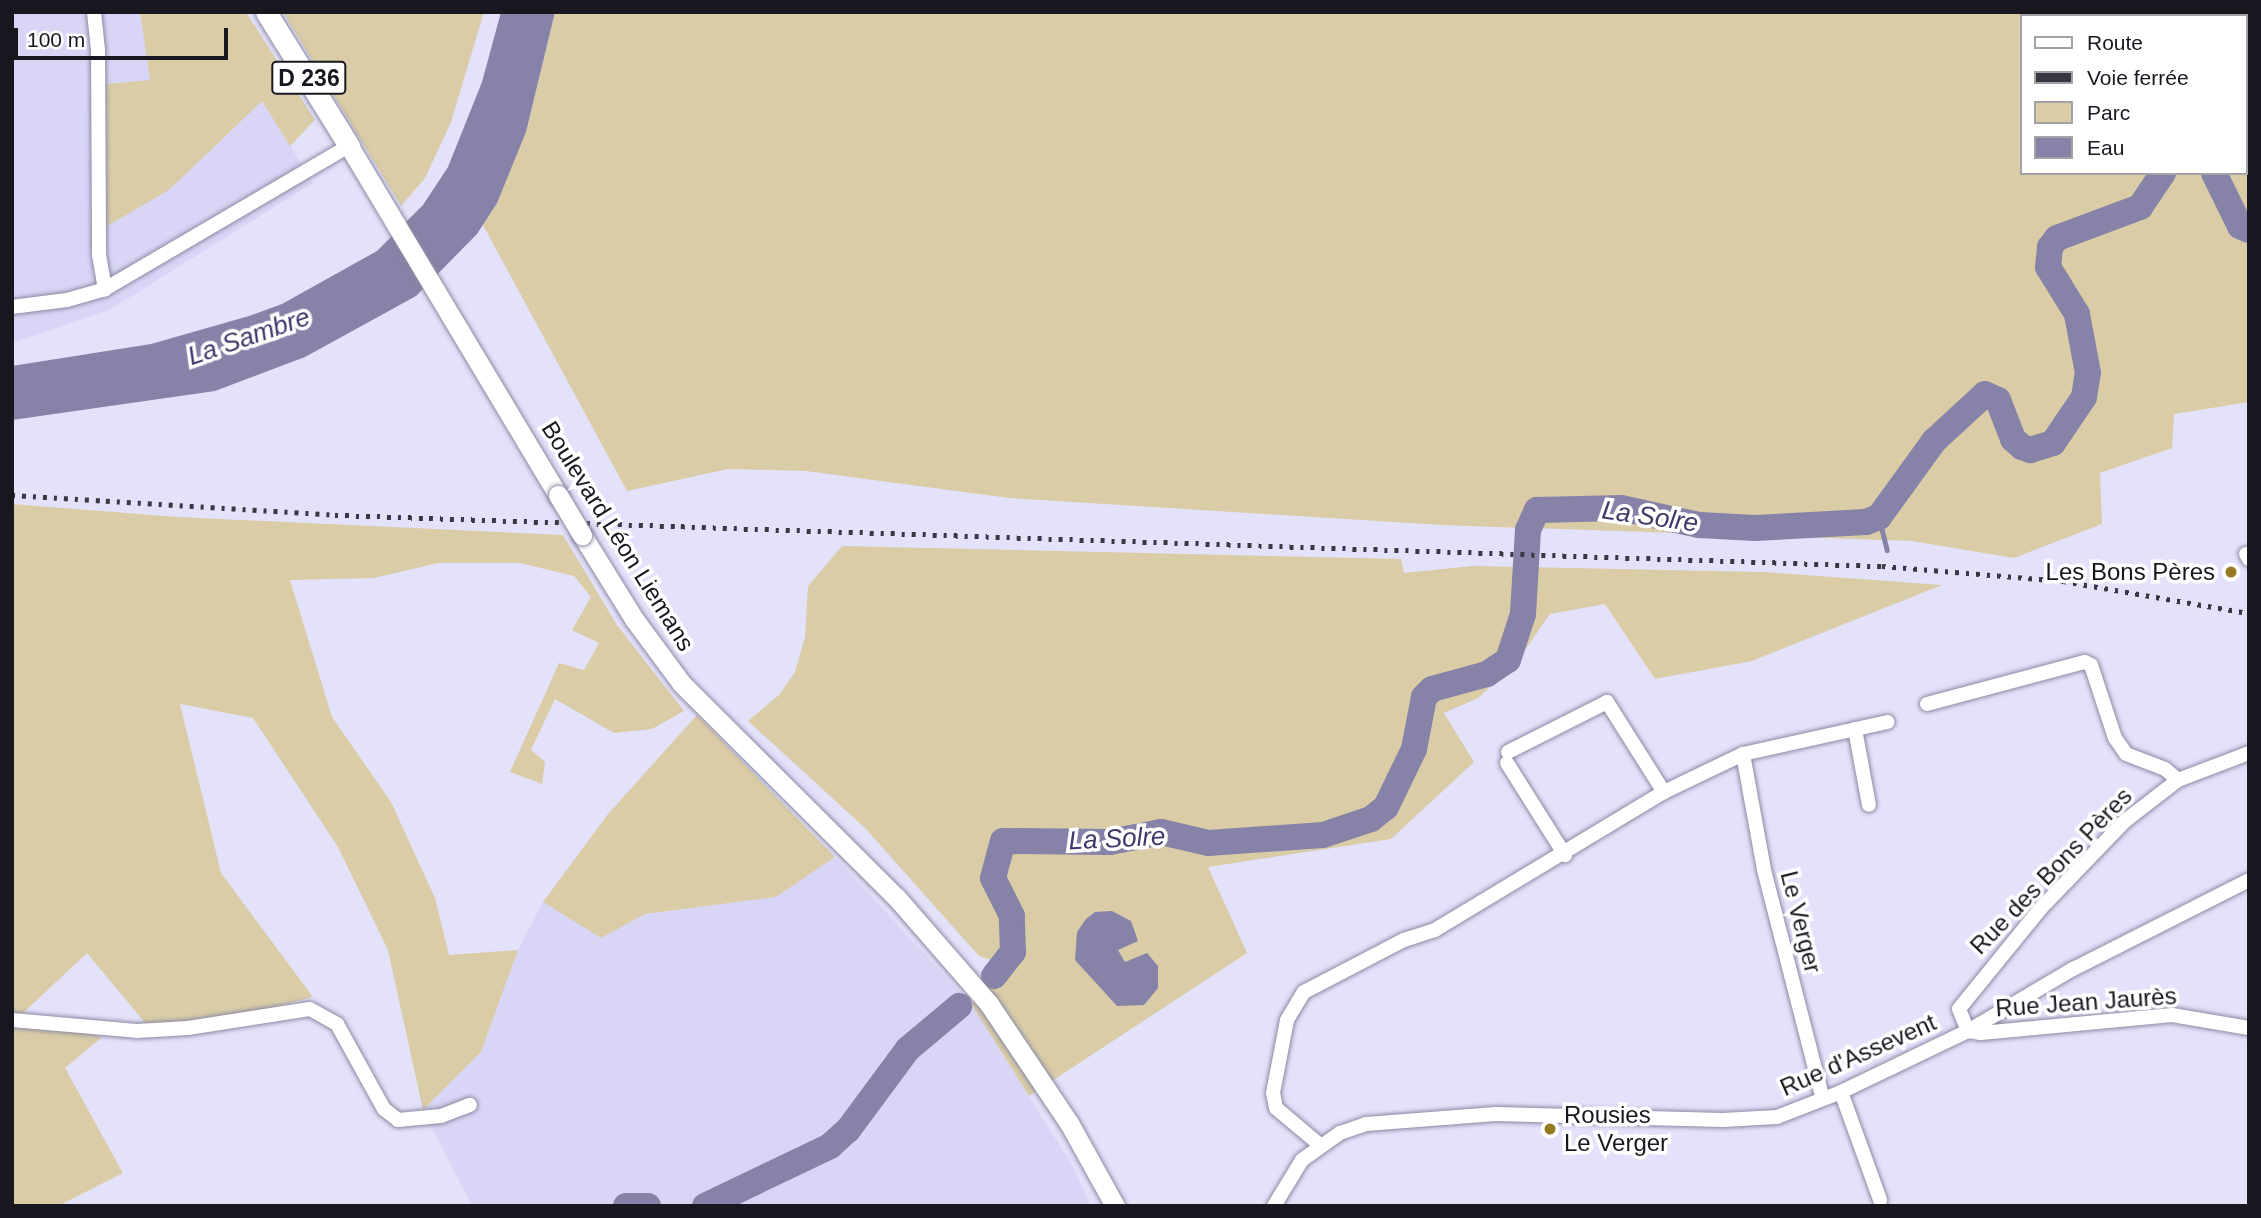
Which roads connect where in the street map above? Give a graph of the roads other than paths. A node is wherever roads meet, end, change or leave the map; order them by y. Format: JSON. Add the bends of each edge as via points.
{"nodes":[{"id":1,"x":94,"y":12,"type":"edge"},
{"id":2,"x":266,"y":12,"type":"edge"},
{"id":3,"x":349,"y":146,"type":"junction"},
{"id":4,"x":105,"y":289,"type":"junction"},
{"id":5,"x":12,"y":307,"type":"edge"},
{"id":6,"x":1927,"y":704,"type":"dead end"},
{"id":7,"x":1886,"y":722,"type":"dead end"},
{"id":8,"x":1855,"y":729,"type":"junction"},
{"id":9,"x":2249,"y":753,"type":"edge"},
{"id":10,"x":1743,"y":754,"type":"junction"},
{"id":11,"x":2178,"y":780,"type":"junction"},
{"id":12,"x":1664,"y":792,"type":"junction"},
{"id":13,"x":1869,"y":805,"type":"dead end"},
{"id":14,"x":1565,"y":855,"type":"junction"},
{"id":15,"x":2249,"y":880,"type":"edge"},
{"id":16,"x":12,"y":1020,"type":"edge"},
{"id":17,"x":2249,"y":1028,"type":"edge"},
{"id":18,"x":1968,"y":1031,"type":"junction"},
{"id":19,"x":1841,"y":1092,"type":"junction"},
{"id":20,"x":1823,"y":1099,"type":"junction"},
{"id":21,"x":470,"y":1105,"type":"dead end"},
{"id":22,"x":1320,"y":1145,"type":"junction"},
{"id":23,"x":1880,"y":1200,"type":"dead end"},
{"id":24,"x":1115,"y":1206,"type":"edge"},
{"id":25,"x":1274,"y":1206,"type":"edge"}],
"edges":[{"from":1,"to":4,"type":"street","via":[[99,255]]},
{"from":2,"to":3,"type":"highway","name":"Boulevard Léon Liemans","number":"D 236"},
{"from":3,"to":4,"type":"street"},
{"from":3,"to":24,"type":"main road","name":"Boulevard Léon Liemans","number":"D 236","bridge":true,"via":[[634,620],[682,684],[896,897],[989,1004],[1069,1123]]},
{"from":4,"to":5,"type":"street","via":[[67,300]]},
{"from":6,"to":11,"type":"street","via":[[2085,662],[2091,665],[2115,738],[2126,754],[2165,769]]},
{"from":7,"to":8,"type":"street"},
{"from":8,"to":10,"type":"street"},
{"from":8,"to":13,"type":"street"},
{"from":9,"to":11,"type":"street","name":"Rue des Bons Pères"},
{"from":10,"to":12,"type":"street"},
{"from":10,"to":20,"type":"street","name":"Le Verger","via":[[1765,870]]},
{"from":11,"to":18,"type":"street","name":"Rue des Bons Pères","via":[[2091,855],[1975,984],[1959,1010]]},
{"from":12,"to":14,"type":"street"},
{"from":12,"to":14,"type":"street","via":[[1607,702],[1508,757]]},
{"from":14,"to":22,"type":"street","via":[[1435,930],[1404,940],[1304,992],[1287,1020],[1273,1093],[1276,1108]]},
{"from":15,"to":18,"type":"street","name":"Rue d'Assevent","via":[[2073,969]]},
{"from":16,"to":21,"type":"street","via":[[137,1031],[310,1009],[337,1024],[384,1109],[398,1120],[441,1116]]},
{"from":17,"to":18,"type":"street","name":"Rue Jean Jaurès","via":[[2172,1015],[2009,1032]]},
{"from":18,"to":19,"type":"street","name":"Rue d'Assevent"},
{"from":19,"to":20,"type":"street","name":"Rue d'Assevent"},
{"from":19,"to":23,"type":"street"},
{"from":20,"to":22,"type":"street","name":"Rue d'Assevent","via":[[1763,1119],[1514,1114],[1406,1117],[1366,1124]]},
{"from":22,"to":25,"type":"street","name":"Rue d'Assevent","via":[[1287,1179]]}]}
